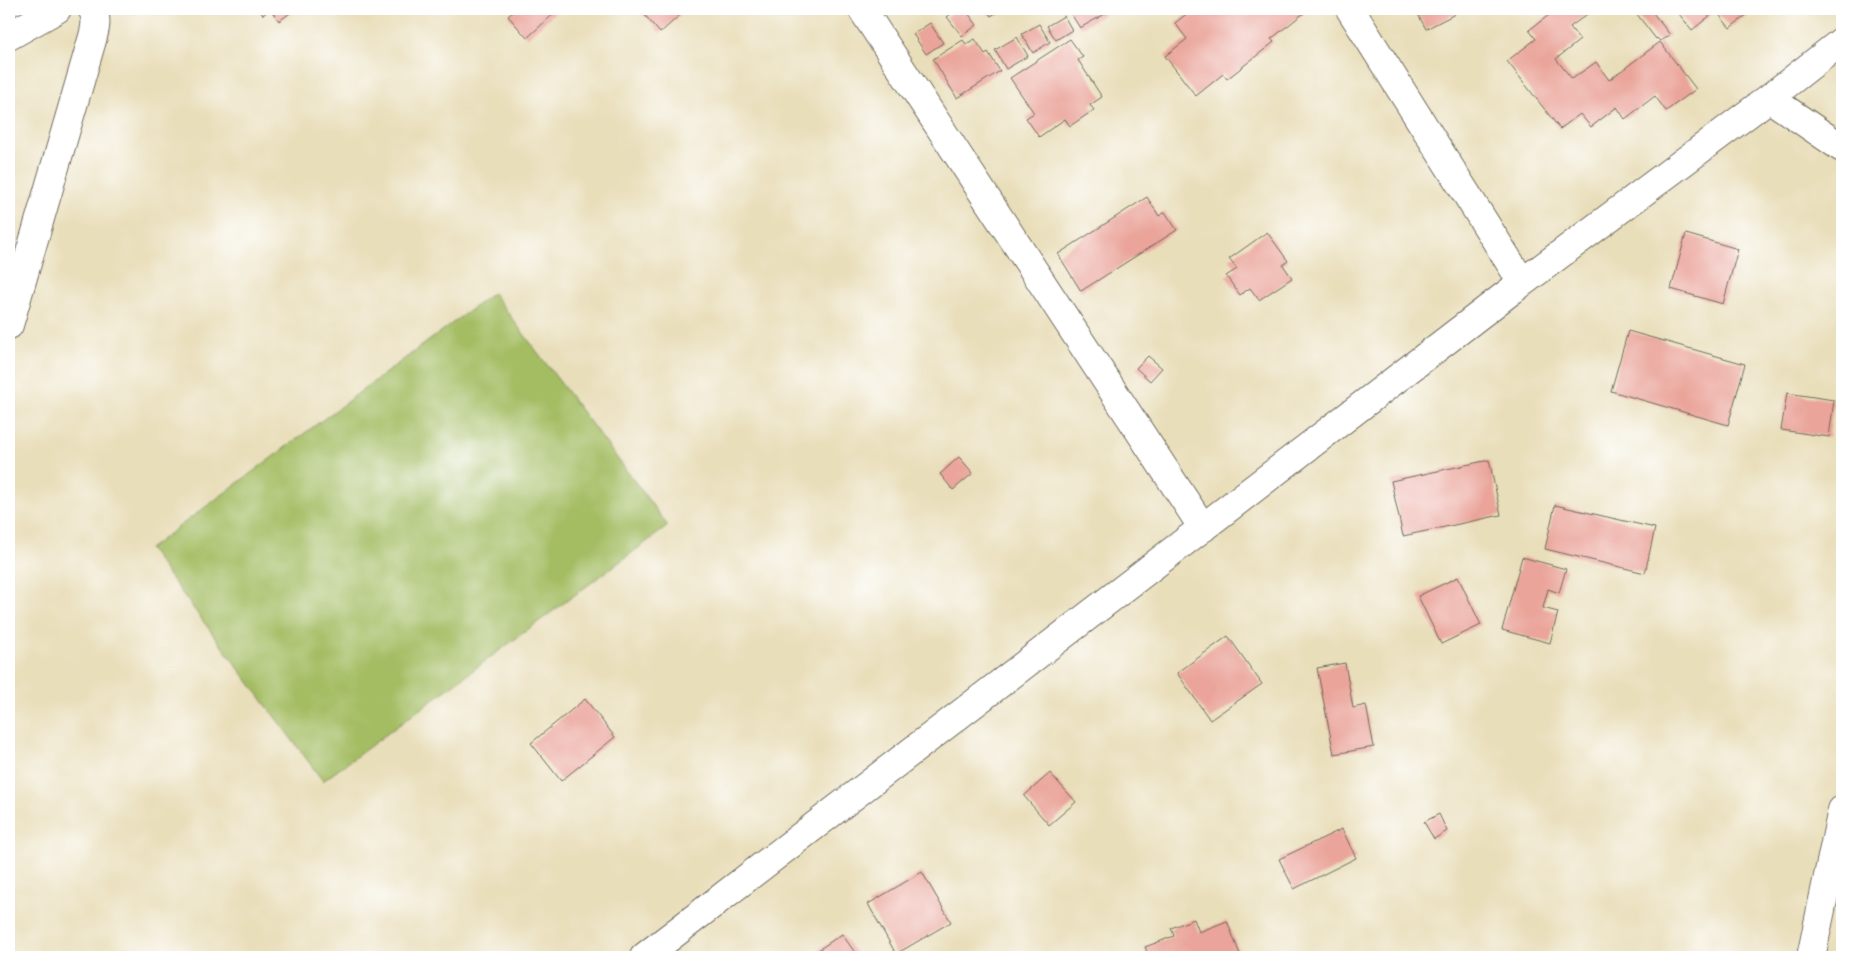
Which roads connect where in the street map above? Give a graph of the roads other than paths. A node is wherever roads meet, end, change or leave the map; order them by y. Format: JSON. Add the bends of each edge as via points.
{"nodes":[{"id":1,"x":57,"y":9,"type":"edge"},
{"id":2,"x":92,"y":9,"type":"edge"},
{"id":3,"x":862,"y":9,"type":"edge"},
{"id":4,"x":1350,"y":9,"type":"edge"},
{"id":5,"x":18,"y":24,"type":"edge"},
{"id":6,"x":1842,"y":41,"type":"edge"},
{"id":7,"x":1769,"y":98,"type":"junction"},
{"id":8,"x":1842,"y":148,"type":"edge"},
{"id":9,"x":1522,"y":282,"type":"junction"},
{"id":10,"x":9,"y":325,"type":"edge"},
{"id":11,"x":1203,"y":528,"type":"junction"},
{"id":12,"x":1842,"y":810,"type":"edge"},
{"id":13,"x":644,"y":957,"type":"edge"},
{"id":14,"x":1811,"y":957,"type":"edge"}],
"edges":[{"from":1,"to":5,"type":"street"},
{"from":2,"to":10,"type":"street","via":[[96,25]]},
{"from":3,"to":11,"type":"street"},
{"from":4,"to":9,"type":"street"},
{"from":6,"to":7,"type":"street"},
{"from":7,"to":8,"type":"street"},
{"from":7,"to":9,"type":"street"},
{"from":9,"to":11,"type":"street"},
{"from":11,"to":13,"type":"street"},
{"from":12,"to":14,"type":"street"}]}
